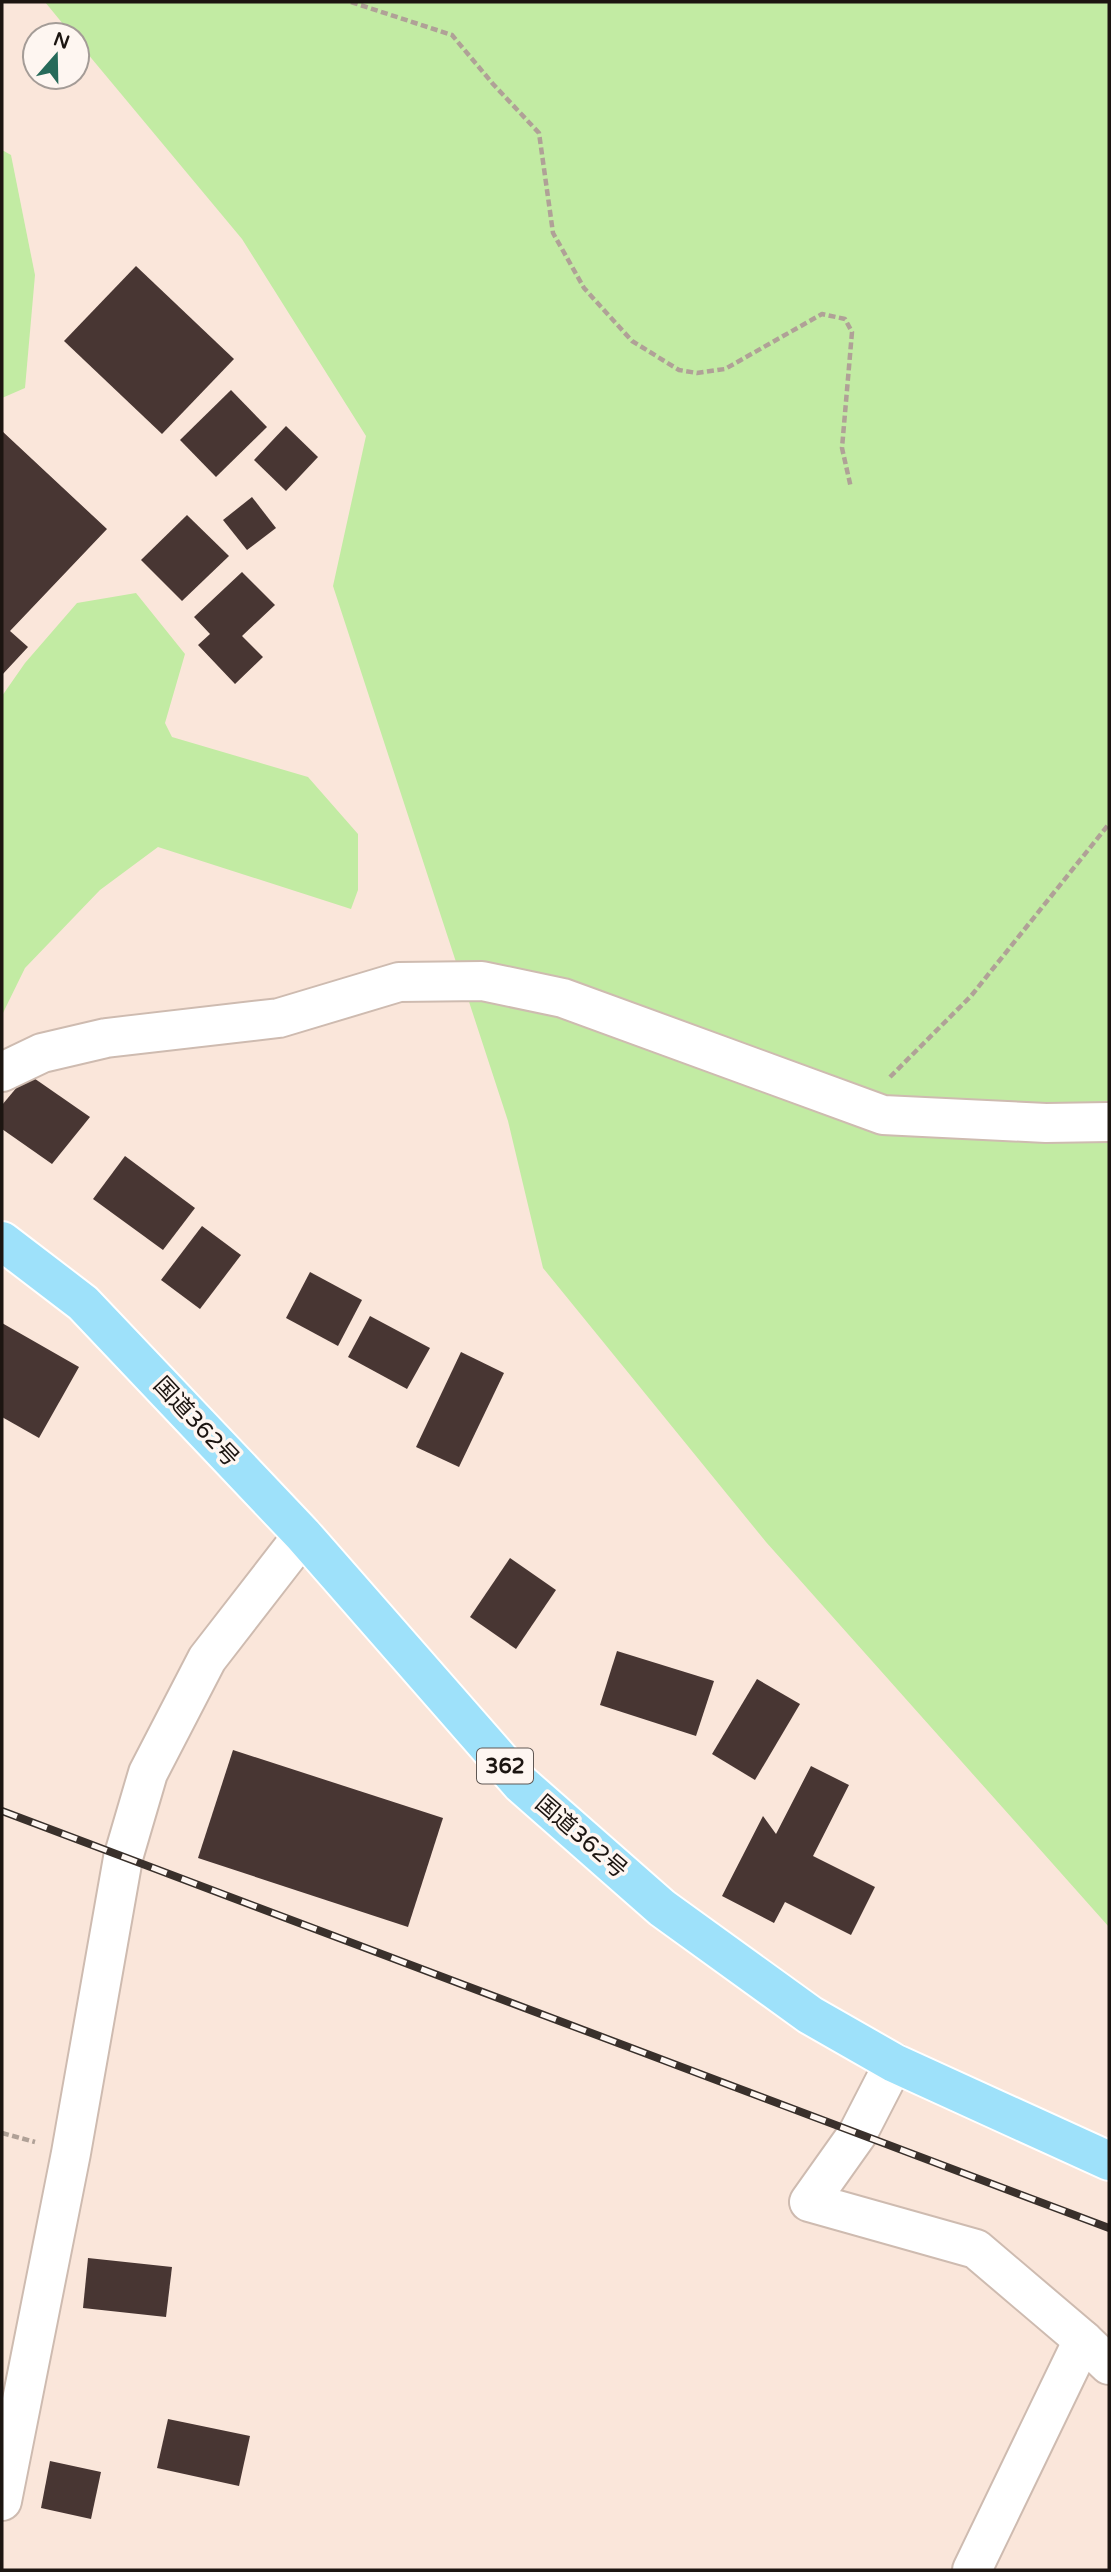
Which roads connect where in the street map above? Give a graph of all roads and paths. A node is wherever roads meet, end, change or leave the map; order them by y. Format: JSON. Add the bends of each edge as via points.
{"nodes":[{"id":1,"x":351,"y":2,"type":"edge"},
{"id":2,"x":851,"y":488,"type":"dead end"},
{"id":3,"x":1109,"y":824,"type":"edge"},
{"id":4,"x":2,"y":1072,"type":"edge"},
{"id":5,"x":860,"y":1107,"type":"junction"},
{"id":6,"x":1109,"y":1122,"type":"edge"},
{"id":7,"x":2,"y":1241,"type":"edge"},
{"id":8,"x":303,"y":1535,"type":"junction"},
{"id":9,"x":894,"y":2063,"type":"junction"},
{"id":10,"x":1109,"y":2161,"type":"edge"},
{"id":11,"x":1096,"y":2353,"type":"edge"},
{"id":12,"x":2,"y":2501,"type":"edge"},
{"id":13,"x":972,"y":2570,"type":"edge"}],
"edges":[{"from":1,"to":2,"type":"path","via":[[452,35],[538,133],[553,233],[584,288],[632,341],[679,370],[697,373],[725,369],[822,314],[845,319],[852,332],[842,449]]},
{"from":3,"to":5,"type":"path","via":[[971,996]]},
{"from":4,"to":5,"type":"street","via":[[42,1053],[106,1038],[279,1018],[399,982],[482,981],[563,998]]},
{"from":5,"to":6,"type":"street","via":[[883,1115]]},
{"from":7,"to":8,"type":"highway","name":"国道362号","number":"362","via":[[83,1303]]},
{"from":8,"to":9,"type":"highway","name":"国道362号","number":"362","via":[[521,1784],[663,1908],[810,2015]]},
{"from":8,"to":12,"type":"street","via":[[207,1659],[148,1773],[123,1858]]},
{"from":9,"to":10,"type":"highway","name":"国道362号","number":"362"},
{"from":9,"to":11,"type":"street","via":[[858,2133],[809,2202],[976,2249]]},
{"from":11,"to":13,"type":"street"}]}
